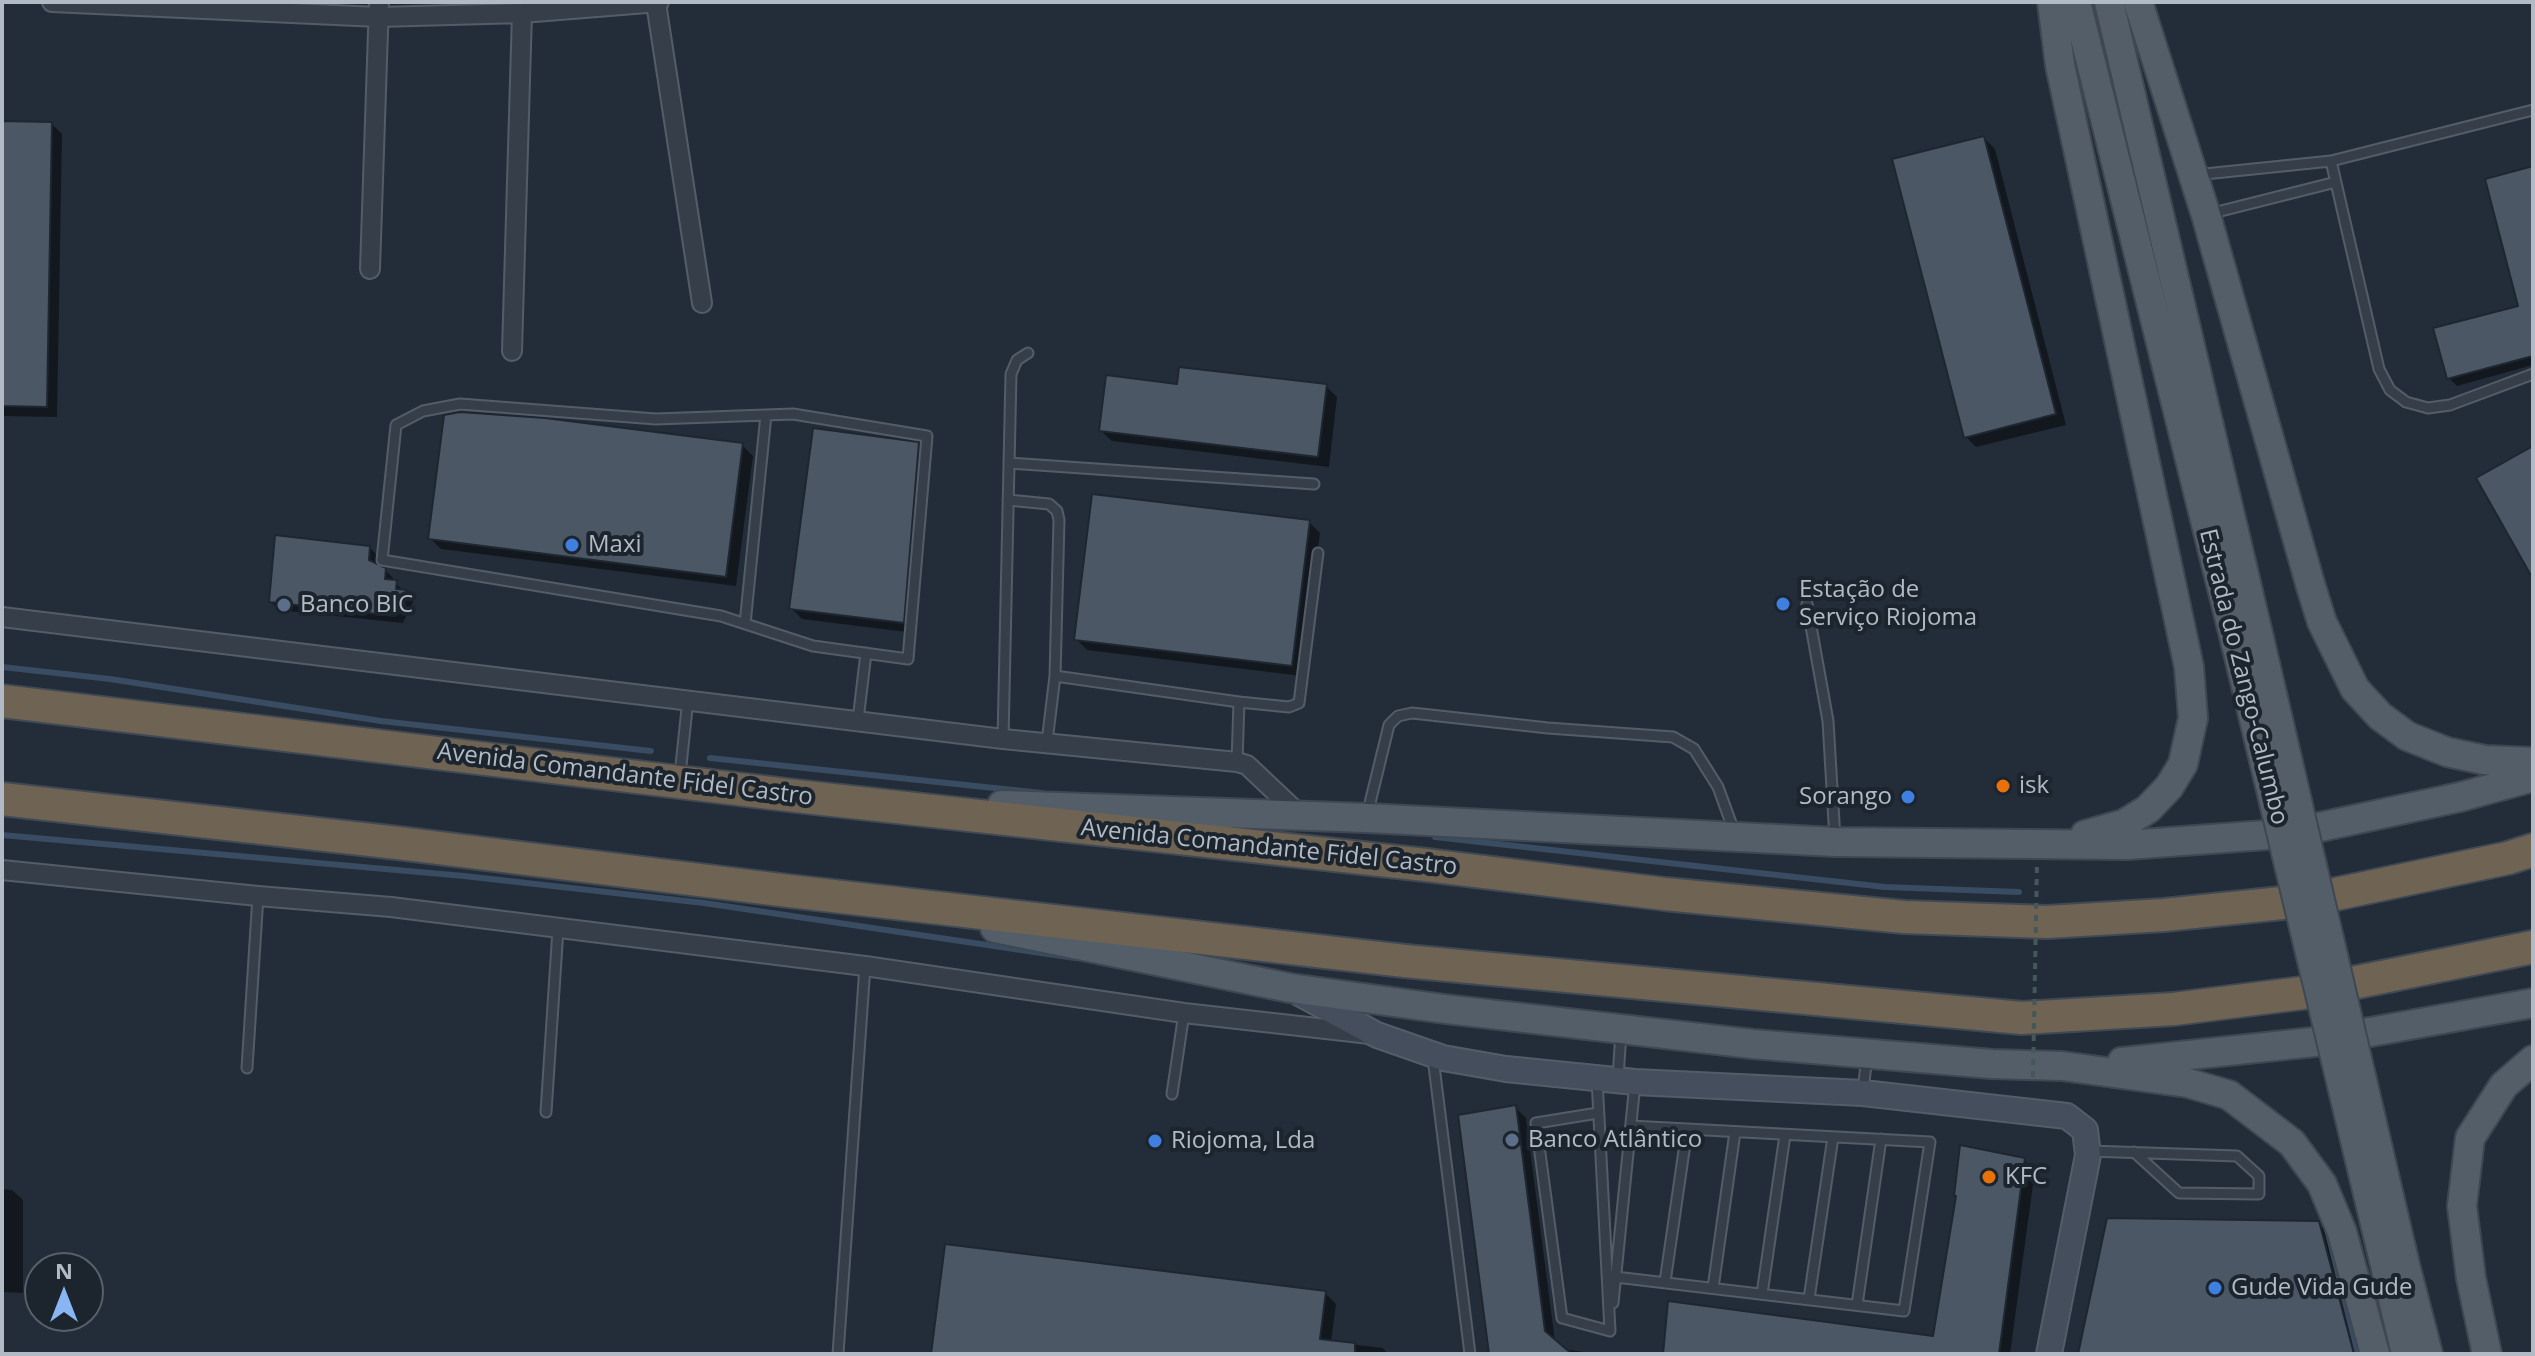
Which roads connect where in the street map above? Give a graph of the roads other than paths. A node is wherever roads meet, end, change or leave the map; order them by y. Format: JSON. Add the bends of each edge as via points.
{"nodes":[{"id":1,"x":52,"y":2,"type":"edge"},
{"id":2,"x":658,"y":2,"type":"edge"},
{"id":3,"x":2052,"y":2,"type":"edge"},
{"id":4,"x":2076,"y":2,"type":"edge"},
{"id":5,"x":2109,"y":2,"type":"edge"},
{"id":6,"x":2138,"y":2,"type":"edge"},
{"id":7,"x":379,"y":9,"type":"edge"},
{"id":8,"x":522,"y":13,"type":"junction"},
{"id":9,"x":2533,"y":110,"type":"edge"},
{"id":10,"x":2331,"y":161,"type":"junction"},
{"id":11,"x":2194,"y":175,"type":"junction"},
{"id":12,"x":2336,"y":182,"type":"junction"},
{"id":13,"x":2206,"y":215,"type":"junction"},
{"id":14,"x":370,"y":269,"type":"dead end"},
{"id":15,"x":702,"y":303,"type":"dead end"},
{"id":16,"x":512,"y":351,"type":"dead end"},
{"id":17,"x":1028,"y":353,"type":"dead end"},
{"id":18,"x":2533,"y":374,"type":"edge"},
{"id":19,"x":766,"y":415,"type":"junction"},
{"id":20,"x":1009,"y":463,"type":"junction"},
{"id":21,"x":1314,"y":484,"type":"dead end"},
{"id":22,"x":1008,"y":500,"type":"junction"},
{"id":23,"x":1318,"y":553,"type":"dead end"},
{"id":24,"x":1807,"y":604,"type":"dead end"},
{"id":25,"x":2,"y":617,"type":"edge"},
{"id":26,"x":745,"y":624,"type":"junction"},
{"id":27,"x":2248,"y":641,"type":"junction"},
{"id":28,"x":866,"y":653,"type":"junction"},
{"id":29,"x":1055,"y":676,"type":"junction"},
{"id":30,"x":688,"y":699,"type":"junction"},
{"id":31,"x":2,"y":701,"type":"edge"},
{"id":32,"x":1239,"y":702,"type":"junction"},
{"id":33,"x":858,"y":720,"type":"junction"},
{"id":34,"x":1003,"y":739,"type":"junction"},
{"id":35,"x":1047,"y":742,"type":"junction"},
{"id":36,"x":1237,"y":762,"type":"junction"},
{"id":37,"x":2533,"y":762,"type":"edge"},
{"id":38,"x":2533,"y":777,"type":"edge"},
{"id":39,"x":679,"y":781,"type":"junction"},
{"id":40,"x":796,"y":796,"type":"junction"},
{"id":41,"x":2,"y":799,"type":"edge"},
{"id":42,"x":1301,"y":816,"type":"junction"},
{"id":43,"x":1367,"y":818,"type":"junction"},
{"id":44,"x":1736,"y":837,"type":"junction"},
{"id":45,"x":1836,"y":842,"type":"junction"},
{"id":46,"x":1977,"y":845,"type":"junction"},
{"id":47,"x":2533,"y":850,"type":"edge"},
{"id":48,"x":2,"y":870,"type":"edge"},
{"id":49,"x":789,"y":891,"type":"junction"},
{"id":50,"x":258,"y":896,"type":"junction"},
{"id":51,"x":558,"y":929,"type":"junction"},
{"id":52,"x":2533,"y":947,"type":"edge"},
{"id":53,"x":865,"y":966,"type":"junction"},
{"id":54,"x":1290,"y":988,"type":"junction"},
{"id":55,"x":2533,"y":1003,"type":"edge"},
{"id":56,"x":1184,"y":1013,"type":"junction"},
{"id":57,"x":1621,"y":1029,"type":"junction"},
{"id":58,"x":1377,"y":1035,"type":"junction"},
{"id":59,"x":1867,"y":1054,"type":"junction"},
{"id":60,"x":1433,"y":1055,"type":"junction"},
{"id":61,"x":2533,"y":1060,"type":"edge"},
{"id":62,"x":2062,"y":1066,"type":"junction"},
{"id":63,"x":247,"y":1068,"type":"dead end"},
{"id":64,"x":1616,"y":1081,"type":"junction"},
{"id":65,"x":1863,"y":1093,"type":"junction"},
{"id":66,"x":1172,"y":1094,"type":"dead end"},
{"id":67,"x":546,"y":1112,"type":"dead end"},
{"id":68,"x":1598,"y":1113,"type":"junction"},
{"id":69,"x":1631,"y":1126,"type":"junction"},
{"id":70,"x":1687,"y":1130,"type":"junction"},
{"id":71,"x":1735,"y":1132,"type":"junction"},
{"id":72,"x":1785,"y":1135,"type":"junction"},
{"id":73,"x":1833,"y":1137,"type":"junction"},
{"id":74,"x":1881,"y":1139,"type":"junction"},
{"id":75,"x":2088,"y":1151,"type":"junction"},
{"id":76,"x":2134,"y":1152,"type":"junction"},
{"id":77,"x":2396,"y":1267,"type":"junction"},
{"id":78,"x":1612,"y":1276,"type":"junction"},
{"id":79,"x":1665,"y":1282,"type":"junction"},
{"id":80,"x":1713,"y":1288,"type":"junction"},
{"id":81,"x":1762,"y":1294,"type":"junction"},
{"id":82,"x":1809,"y":1299,"type":"junction"},
{"id":83,"x":1857,"y":1305,"type":"junction"},
{"id":84,"x":838,"y":1354,"type":"edge"},
{"id":85,"x":1470,"y":1354,"type":"edge"},
{"id":86,"x":2049,"y":1354,"type":"edge"},
{"id":87,"x":2375,"y":1354,"type":"edge"},
{"id":88,"x":2406,"y":1354,"type":"edge"},
{"id":89,"x":2428,"y":1354,"type":"edge"},
{"id":90,"x":2487,"y":1354,"type":"edge"}],
"edges":[{"from":1,"to":7,"type":"street"},
{"from":2,"to":8,"type":"street"},
{"from":2,"to":15,"type":"street"},
{"from":3,"to":46,"type":"main road","via":[[2060,65],[2189,667],[2193,718],[2183,764],[2169,787],[2124,824],[2052,840]]},
{"from":4,"to":27,"type":"main road","name":"Estrada do Zango-Calumbo"},
{"from":5,"to":27,"type":"main road","name":"Estrada do Zango-Calumbo"},
{"from":6,"to":11,"type":"main road"},
{"from":7,"to":8,"type":"street"},
{"from":7,"to":14,"type":"street"},
{"from":8,"to":16,"type":"street"},
{"from":9,"to":10,"type":"lane"},
{"from":10,"to":11,"type":"lane"},
{"from":10,"to":12,"type":"lane"},
{"from":11,"to":13,"type":"main road"},
{"from":12,"to":13,"type":"lane"},
{"from":12,"to":18,"type":"lane","via":[[2379,369],[2390,390],[2428,408]]},
{"from":13,"to":37,"type":"main road","via":[[2322,622],[2355,689],[2407,736],[2485,760]]},
{"from":17,"to":20,"type":"lane","via":[[1017,360],[1011,374]]},
{"from":19,"to":26,"type":"lane"},
{"from":19,"to":26,"type":"lane","via":[[656,419],[460,404],[423,411],[396,425],[382,560]]},
{"from":19,"to":28,"type":"lane","via":[[793,414],[927,436],[908,659]]},
{"from":20,"to":21,"type":"lane"},
{"from":20,"to":22,"type":"lane"},
{"from":22,"to":29,"type":"lane","via":[[1049,504],[1057,511]]},
{"from":22,"to":34,"type":"lane"},
{"from":23,"to":32,"type":"lane","via":[[1299,703],[1289,707]]},
{"from":24,"to":45,"type":"lane","via":[[1828,721]]},
{"from":25,"to":30,"type":"street"},
{"from":26,"to":28,"type":"lane","via":[[813,646]]},
{"from":27,"to":77,"type":"main road","name":"Estrada do Zango-Calumbo","bridge":true},
{"from":28,"to":33,"type":"lane"},
{"from":29,"to":32,"type":"lane"},
{"from":29,"to":35,"type":"lane"},
{"from":30,"to":33,"type":"street"},
{"from":30,"to":39,"type":"lane"},
{"from":31,"to":39,"type":"highway","name":"Avenida Comandante Fidel Castro"},
{"from":32,"to":36,"type":"lane"},
{"from":33,"to":34,"type":"street"},
{"from":34,"to":35,"type":"street"},
{"from":35,"to":36,"type":"street"},
{"from":36,"to":42,"type":"street","via":[[1247,765]]},
{"from":38,"to":46,"type":"main road","via":[[2391,813],[2266,835],[2127,845]]},
{"from":39,"to":40,"type":"highway","name":"Avenida Comandante Fidel Castro"},
{"from":40,"to":42,"type":"main road"},
{"from":40,"to":47,"type":"highway","name":"Avenida Comandante Fidel Castro","via":[[1665,894],[1904,917],[2025,922],[2282,903]]},
{"from":41,"to":49,"type":"highway"},
{"from":42,"to":43,"type":"main road"},
{"from":43,"to":44,"type":"main road"},
{"from":43,"to":44,"type":"lane","via":[[1389,725],[1412,713],[1673,737],[1694,749],[1702,761]]},
{"from":44,"to":45,"type":"main road"},
{"from":45,"to":46,"type":"main road"},
{"from":48,"to":50,"type":"street"},
{"from":49,"to":52,"type":"highway","via":[[1405,961],[2022,1018],[2174,1009],[2302,993]]},
{"from":49,"to":54,"type":"main road"},
{"from":50,"to":51,"type":"street"},
{"from":50,"to":63,"type":"lane"},
{"from":51,"to":53,"type":"street"},
{"from":51,"to":67,"type":"lane"},
{"from":53,"to":56,"type":"street"},
{"from":53,"to":84,"type":"lane"},
{"from":54,"to":57,"type":"main road"},
{"from":54,"to":58,"type":"street"},
{"from":55,"to":62,"type":"main road","via":[[2314,1042]]},
{"from":56,"to":58,"type":"street"},
{"from":56,"to":66,"type":"lane"},
{"from":57,"to":59,"type":"main road"},
{"from":57,"to":64,"type":"lane"},
{"from":58,"to":60,"type":"street"},
{"from":59,"to":62,"type":"main road"},
{"from":59,"to":65,"type":"lane"},
{"from":60,"to":64,"type":"street"},
{"from":60,"to":85,"type":"lane"},
{"from":61,"to":90,"type":"main road","via":[[2504,1085],[2470,1138],[2462,1206]]},
{"from":62,"to":87,"type":"main road","via":[[2188,1083],[2229,1095],[2292,1143],[2322,1184],[2342,1232]]},
{"from":64,"to":65,"type":"street"},
{"from":64,"to":68,"type":"lane"},
{"from":64,"to":69,"type":"lane"},
{"from":65,"to":75,"type":"street","via":[[2067,1116],[2085,1130]]},
{"from":68,"to":78,"type":"lane"},
{"from":68,"to":78,"type":"lane","via":[[1536,1123],[1562,1318],[1610,1331]]},
{"from":69,"to":70,"type":"lane"},
{"from":69,"to":78,"type":"lane"},
{"from":70,"to":71,"type":"lane"},
{"from":70,"to":79,"type":"lane"},
{"from":71,"to":72,"type":"lane"},
{"from":71,"to":80,"type":"lane"},
{"from":72,"to":73,"type":"lane"},
{"from":72,"to":81,"type":"lane"},
{"from":73,"to":74,"type":"lane"},
{"from":73,"to":82,"type":"lane"},
{"from":74,"to":83,"type":"lane"},
{"from":74,"to":83,"type":"lane","via":[[1930,1142],[1904,1311]]},
{"from":75,"to":76,"type":"lane"},
{"from":75,"to":86,"type":"street"},
{"from":76,"to":76,"type":"lane","via":[[2179,1193],[2259,1194],[2259,1176],[2237,1156]]},
{"from":77,"to":88,"type":"main road","name":"Estrada do Zango-Calumbo"},
{"from":77,"to":89,"type":"main road","name":"Estrada do Zango-Calumbo"},
{"from":78,"to":79,"type":"lane"},
{"from":79,"to":80,"type":"lane"},
{"from":80,"to":81,"type":"lane"},
{"from":81,"to":82,"type":"lane"},
{"from":82,"to":83,"type":"lane"}]}
